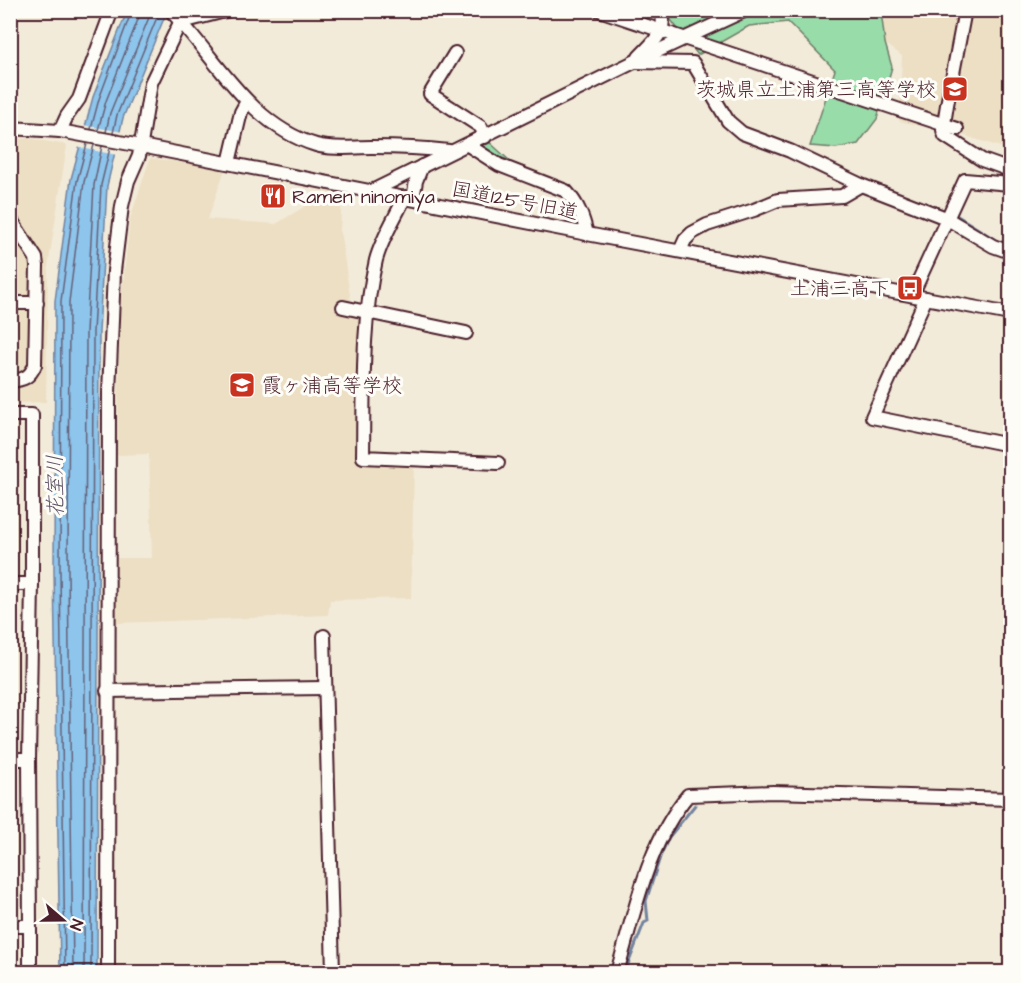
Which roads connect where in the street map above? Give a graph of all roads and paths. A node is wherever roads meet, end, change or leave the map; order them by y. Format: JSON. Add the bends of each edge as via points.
{"nodes":[{"id":1,"x":112,"y":10,"type":"edge"},
{"id":2,"x":229,"y":10,"type":"edge"},
{"id":3,"x":599,"y":10,"type":"edge"},
{"id":4,"x":660,"y":10,"type":"edge"},
{"id":5,"x":746,"y":10,"type":"edge"},
{"id":6,"x":965,"y":10,"type":"edge"},
{"id":7,"x":178,"y":14,"type":"edge"},
{"id":8,"x":661,"y":31,"type":"junction"},
{"id":9,"x":685,"y":39,"type":"junction"},
{"id":10,"x":455,"y":53,"type":"dead end"},
{"id":11,"x":634,"y":62,"type":"junction"},
{"id":12,"x":247,"y":101,"type":"junction"},
{"id":13,"x":944,"y":127,"type":"junction"},
{"id":14,"x":10,"y":128,"type":"edge"},
{"id":15,"x":957,"y":129,"type":"dead end"},
{"id":16,"x":60,"y":131,"type":"junction"},
{"id":17,"x":485,"y":137,"type":"junction"},
{"id":18,"x":136,"y":145,"type":"junction"},
{"id":19,"x":468,"y":145,"type":"junction"},
{"id":20,"x":449,"y":152,"type":"junction"},
{"id":21,"x":229,"y":163,"type":"junction"},
{"id":22,"x":422,"y":166,"type":"junction"},
{"id":23,"x":1011,"y":170,"type":"edge"},
{"id":24,"x":1011,"y":184,"type":"edge"},
{"id":25,"x":861,"y":185,"type":"junction"},
{"id":26,"x":372,"y":191,"type":"junction"},
{"id":27,"x":409,"y":198,"type":"junction"},
{"id":28,"x":946,"y":218,"type":"junction"},
{"id":29,"x":11,"y":220,"type":"edge"},
{"id":30,"x":587,"y":234,"type":"junction"},
{"id":31,"x":680,"y":251,"type":"junction"},
{"id":32,"x":1011,"y":252,"type":"edge"},
{"id":33,"x":912,"y":295,"type":"junction"},
{"id":34,"x":926,"y":298,"type":"junction"},
{"id":35,"x":10,"y":303,"type":"edge"},
{"id":36,"x":37,"y":303,"type":"junction"},
{"id":37,"x":343,"y":307,"type":"dead end"},
{"id":38,"x":367,"y":313,"type":"junction"},
{"id":39,"x":1011,"y":314,"type":"edge"},
{"id":40,"x":466,"y":333,"type":"dead end"},
{"id":41,"x":10,"y":381,"type":"edge"},
{"id":42,"x":10,"y":415,"type":"edge"},
{"id":43,"x":1011,"y":445,"type":"edge"},
{"id":44,"x":498,"y":463,"type":"dead end"},
{"id":45,"x":10,"y":584,"type":"edge"},
{"id":46,"x":32,"y":584,"type":"junction"},
{"id":47,"x":324,"y":636,"type":"dead end"},
{"id":48,"x":325,"y":688,"type":"junction"},
{"id":49,"x":107,"y":691,"type":"junction"},
{"id":50,"x":10,"y":759,"type":"edge"},
{"id":51,"x":29,"y":759,"type":"junction"},
{"id":52,"x":1011,"y":799,"type":"edge"},
{"id":53,"x":10,"y":926,"type":"edge"},
{"id":54,"x":30,"y":926,"type":"junction"},
{"id":55,"x":30,"y":972,"type":"edge"},
{"id":56,"x":108,"y":972,"type":"edge"},
{"id":57,"x":333,"y":972,"type":"edge"},
{"id":58,"x":618,"y":972,"type":"edge"}],
"edges":[{"from":1,"to":16,"type":"street","via":[[79,99]]},
{"from":2,"to":7,"type":"street"},
{"from":3,"to":8,"type":"street"},
{"from":4,"to":8,"type":"street","via":[[664,18]]},
{"from":5,"to":9,"type":"street"},
{"from":6,"to":13,"type":"street"},
{"from":7,"to":12,"type":"street"},
{"from":7,"to":18,"type":"street","via":[[151,83]]},
{"from":8,"to":9,"type":"street"},
{"from":8,"to":11,"type":"street"},
{"from":9,"to":11,"type":"street"},
{"from":9,"to":13,"type":"street"},
{"from":10,"to":17,"type":"street","via":[[430,94],[481,127]]},
{"from":11,"to":17,"type":"street"},
{"from":11,"to":25,"type":"street","via":[[693,63],[728,121],[742,133]]},
{"from":12,"to":20,"type":"street","via":[[282,130],[317,145],[413,147]]},
{"from":12,"to":21,"type":"street"},
{"from":13,"to":15,"type":"street"},
{"from":13,"to":23,"type":"street","via":[[945,136],[982,160]]},
{"from":14,"to":16,"type":"street","name":"国道125号旧道"},
{"from":16,"to":18,"type":"street","name":"国道125号旧道"},
{"from":17,"to":19,"type":"street"},
{"from":18,"to":21,"type":"street","name":"国道125号旧道"},
{"from":18,"to":49,"type":"street","via":[[122,206],[113,283]]},
{"from":19,"to":20,"type":"street"},
{"from":19,"to":30,"type":"street","via":[[499,165],[566,191],[583,216]]},
{"from":20,"to":22,"type":"street"},
{"from":21,"to":26,"type":"street","name":"国道125号旧道"},
{"from":22,"to":26,"type":"street"},
{"from":22,"to":27,"type":"street"},
{"from":24,"to":28,"type":"street","via":[[965,180]]},
{"from":25,"to":28,"type":"street"},
{"from":25,"to":31,"type":"street","via":[[842,196],[778,200],[707,225],[692,233]]},
{"from":26,"to":27,"type":"street","name":"国道125号旧道"},
{"from":27,"to":30,"type":"street","name":"国道125号旧道"},
{"from":27,"to":38,"type":"street","via":[[376,259]]},
{"from":28,"to":32,"type":"street","via":[[993,246]]},
{"from":28,"to":33,"type":"street"},
{"from":29,"to":36,"type":"street","via":[[36,258]]},
{"from":30,"to":31,"type":"street","name":"国道125号旧道"},
{"from":31,"to":33,"type":"street","name":"国道125号旧道"},
{"from":33,"to":34,"type":"street","name":"国道125号旧道"},
{"from":34,"to":39,"type":"street","name":"国道125号旧道"},
{"from":34,"to":43,"type":"street","via":[[872,417]]},
{"from":35,"to":36,"type":"street"},
{"from":36,"to":41,"type":"street","via":[[32,374]]},
{"from":37,"to":38,"type":"street"},
{"from":38,"to":40,"type":"street"},
{"from":38,"to":44,"type":"street","via":[[363,458]]},
{"from":42,"to":46,"type":"street","via":[[32,415]]},
{"from":45,"to":46,"type":"street"},
{"from":46,"to":51,"type":"street"},
{"from":47,"to":48,"type":"street"},
{"from":48,"to":49,"type":"street"},
{"from":48,"to":57,"type":"street"},
{"from":49,"to":56,"type":"street"},
{"from":50,"to":51,"type":"street"},
{"from":51,"to":54,"type":"street"},
{"from":52,"to":58,"type":"street","via":[[773,792],[688,795],[652,855]]},
{"from":53,"to":54,"type":"street"},
{"from":54,"to":55,"type":"street"}]}
